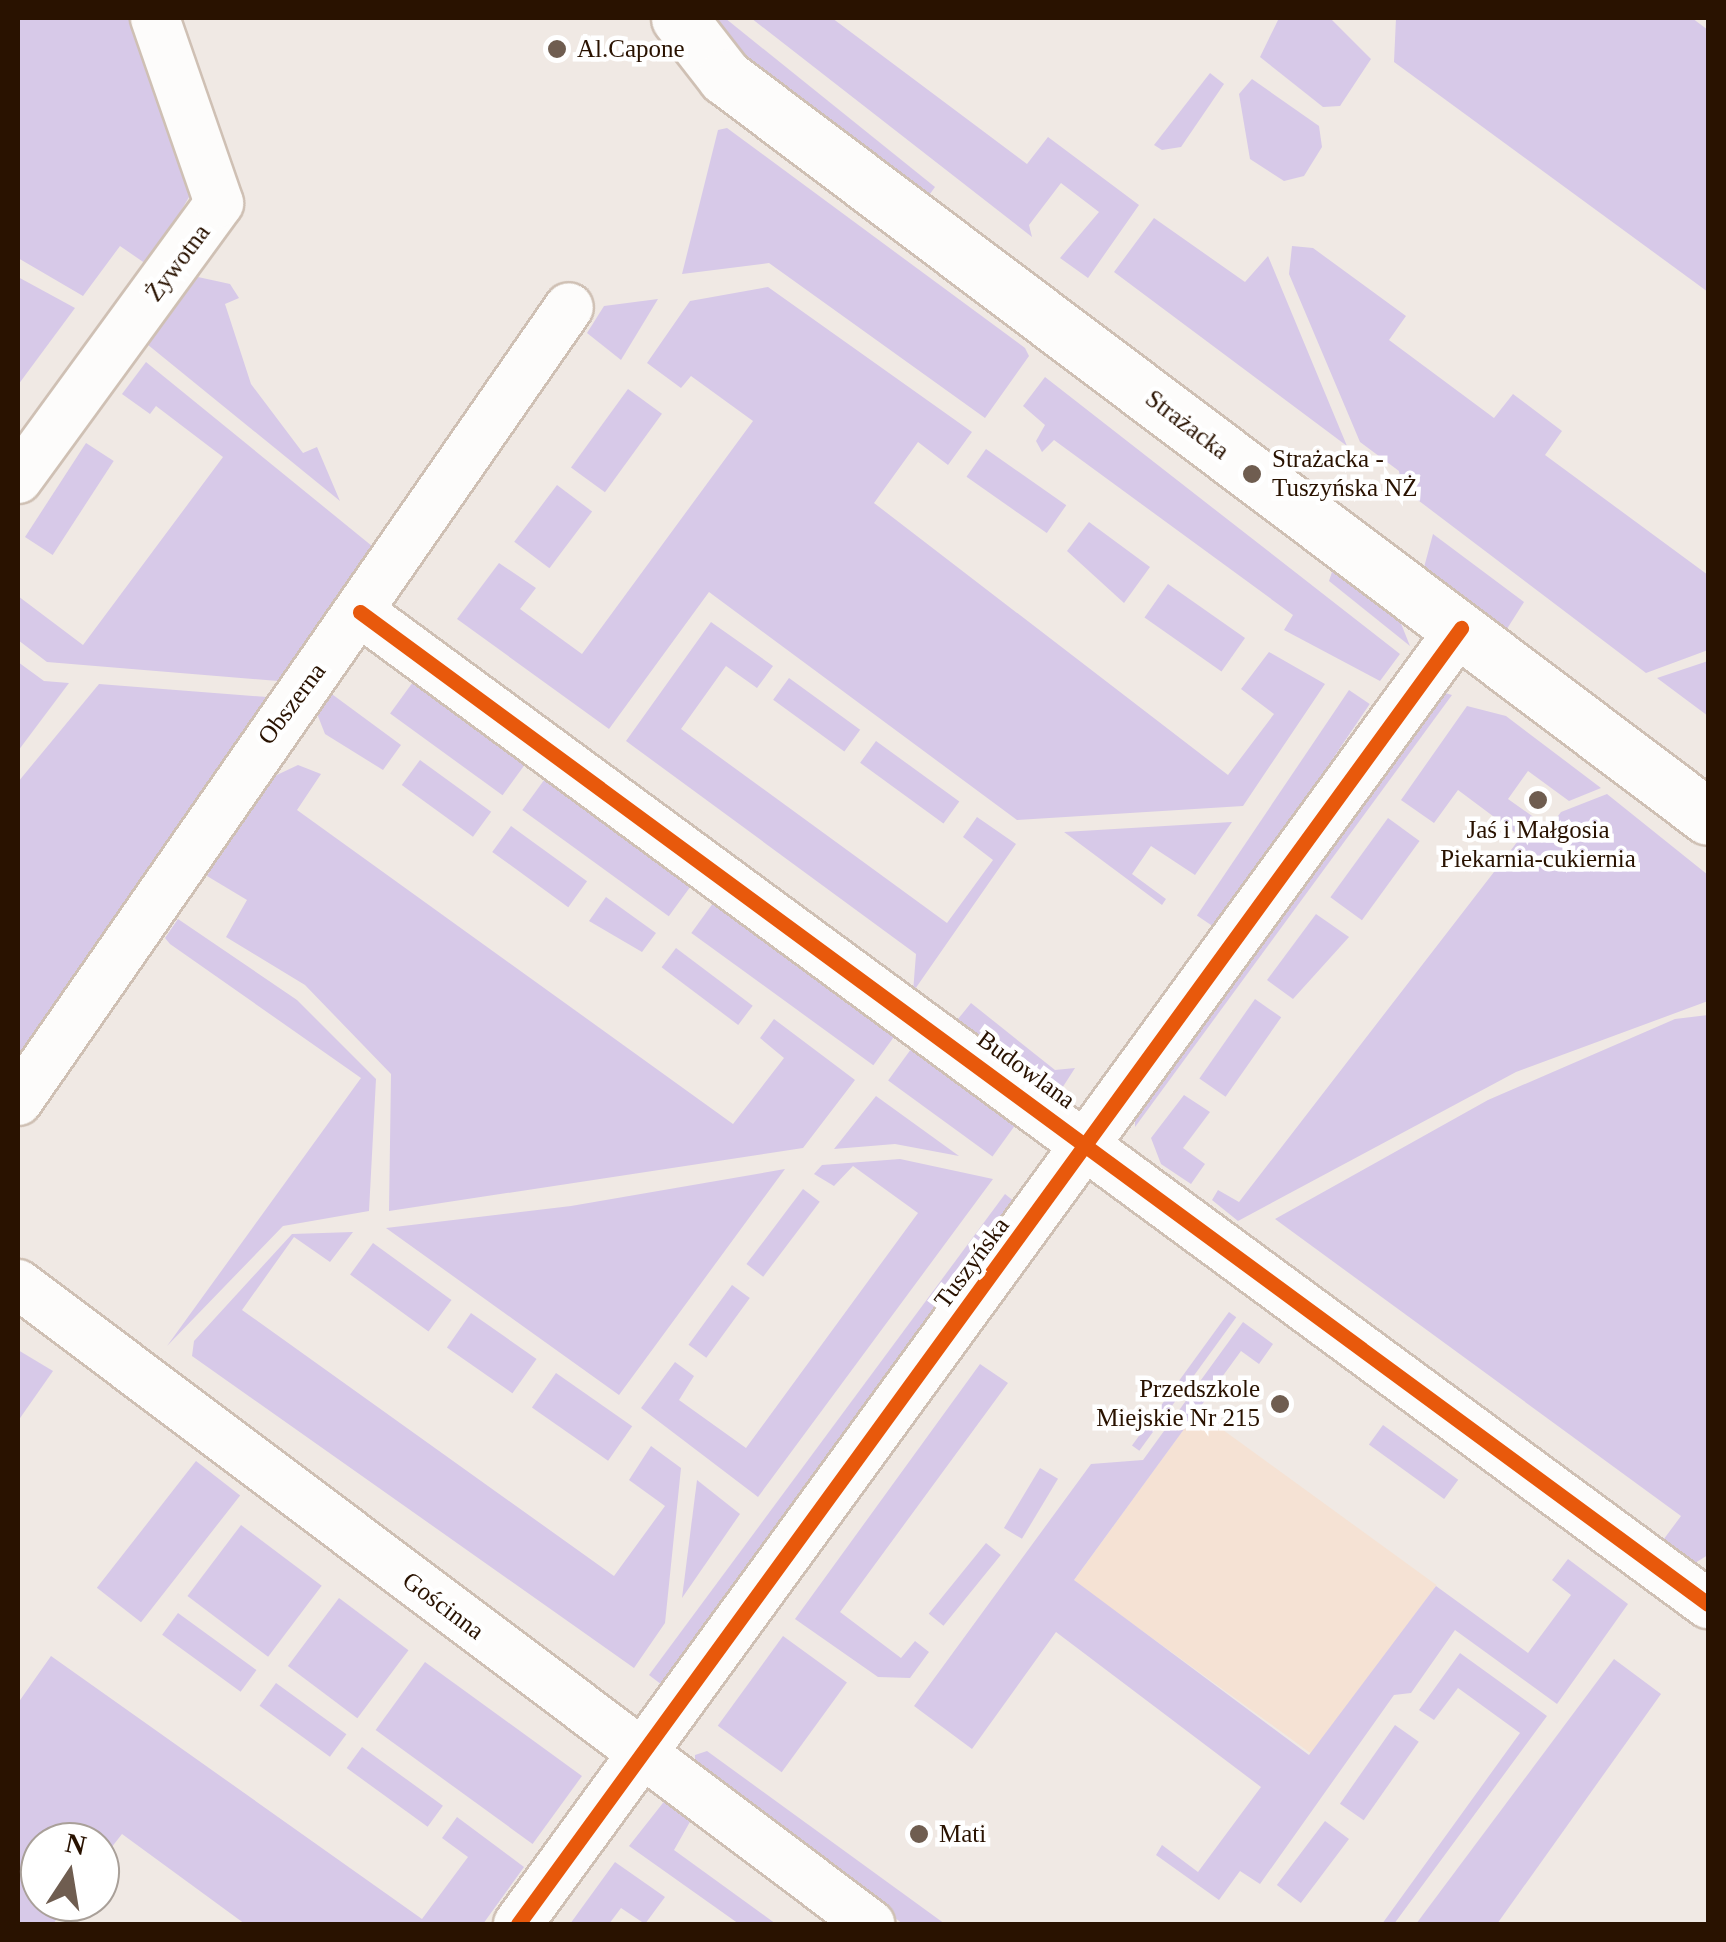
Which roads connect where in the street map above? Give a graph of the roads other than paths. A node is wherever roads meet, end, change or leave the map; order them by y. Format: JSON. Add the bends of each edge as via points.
{"nodes":[{"id":1,"x":155,"y":18,"type":"edge"},
{"id":2,"x":679,"y":18,"type":"edge"},
{"id":3,"x":570,"y":306,"type":"dead end"},
{"id":4,"x":18,"y":479,"type":"edge"},
{"id":5,"x":360,"y":612,"type":"junction"},
{"id":6,"x":1462,"y":628,"type":"junction"},
{"id":7,"x":1708,"y":817,"type":"edge"},
{"id":8,"x":18,"y":1101,"type":"edge"},
{"id":9,"x":1088,"y":1148,"type":"junction"},
{"id":10,"x":18,"y":1284,"type":"edge"},
{"id":11,"x":1708,"y":1604,"type":"edge"},
{"id":12,"x":640,"y":1754,"type":"junction"},
{"id":13,"x":518,"y":1924,"type":"edge"},
{"id":14,"x":870,"y":1924,"type":"edge"}],
"edges":[{"from":1,"to":4,"type":"street","name":"Żywotna","via":[[219,203]]},
{"from":2,"to":6,"type":"street","name":"Strażacka","via":[[726,77]]},
{"from":3,"to":5,"type":"street","name":"Obszerna"},
{"from":5,"to":8,"type":"street","name":"Obszerna"},
{"from":5,"to":9,"type":"street","name":"Budowlana"},
{"from":6,"to":7,"type":"street","name":"Strażacka"},
{"from":6,"to":9,"type":"street","name":"Tuszyńska"},
{"from":9,"to":11,"type":"street","name":"Budowlana"},
{"from":9,"to":12,"type":"street","name":"Tuszyńska"},
{"from":10,"to":12,"type":"street","name":"Gościnna"},
{"from":12,"to":13,"type":"street","name":"Tuszyńska"},
{"from":12,"to":14,"type":"street","name":"Gościnna"}]}
